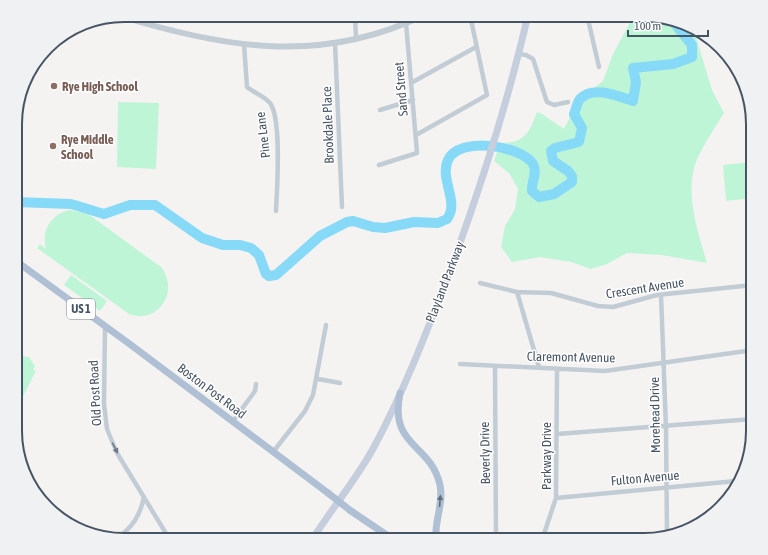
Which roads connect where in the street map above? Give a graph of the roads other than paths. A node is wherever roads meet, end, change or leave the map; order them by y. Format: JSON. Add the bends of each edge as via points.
{"nodes":[{"id":1,"x":142,"y":22,"type":"edge"},
{"id":2,"x":355,"y":22,"type":"edge"},
{"id":3,"x":471,"y":22,"type":"edge"},
{"id":4,"x":526,"y":22,"type":"edge"},
{"id":5,"x":589,"y":22,"type":"edge"},
{"id":6,"x":406,"y":23,"type":"joint"},
{"id":7,"x":356,"y":39,"type":"junction"},
{"id":8,"x":335,"y":43,"type":"junction"},
{"id":9,"x":244,"y":44,"type":"junction"},
{"id":10,"x":476,"y":47,"type":"junction"},
{"id":11,"x":518,"y":54,"type":"junction"},
{"id":12,"x":599,"y":67,"type":"dead end"},
{"id":13,"x":411,"y":83,"type":"junction"},
{"id":14,"x":413,"y":100,"type":"junction"},
{"id":15,"x":568,"y":102,"type":"dead end"},
{"id":16,"x":380,"y":110,"type":"dead end"},
{"id":17,"x":416,"y":135,"type":"junction"},
{"id":18,"x":379,"y":164,"type":"dead end"},
{"id":19,"x":342,"y":207,"type":"dead end"},
{"id":20,"x":276,"y":212,"type":"dead end"},
{"id":21,"x":22,"y":265,"type":"edge"},
{"id":22,"x":480,"y":283,"type":"dead end"},
{"id":23,"x":746,"y":286,"type":"edge"},
{"id":24,"x":517,"y":292,"type":"junction"},
{"id":25,"x":661,"y":295,"type":"junction"},
{"id":26,"x":326,"y":325,"type":"dead end"},
{"id":27,"x":105,"y":327,"type":"junction"},
{"id":28,"x":746,"y":351,"type":"edge"},
{"id":29,"x":664,"y":363,"type":"junction"},
{"id":30,"x":460,"y":364,"type":"dead end"},
{"id":31,"x":495,"y":366,"type":"junction"},
{"id":32,"x":539,"y":367,"type":"junction"},
{"id":33,"x":557,"y":369,"type":"junction"},
{"id":34,"x":318,"y":378,"type":"junction"},
{"id":35,"x":340,"y":383,"type":"dead end"},
{"id":36,"x":256,"y":384,"type":"dead end"},
{"id":37,"x":400,"y":393,"type":"junction"},
{"id":38,"x":746,"y":420,"type":"edge"},
{"id":39,"x":233,"y":421,"type":"junction"},
{"id":40,"x":666,"y":427,"type":"junction"},
{"id":41,"x":557,"y":434,"type":"junction"},
{"id":42,"x":273,"y":452,"type":"junction"},
{"id":43,"x":732,"y":482,"type":"edge"},
{"id":44,"x":667,"y":487,"type":"junction"},
{"id":45,"x":144,"y":497,"type":"junction"},
{"id":46,"x":556,"y":498,"type":"junction"},
{"id":47,"x":318,"y":530,"type":"junction"},
{"id":48,"x":667,"y":530,"type":"edge"},
{"id":49,"x":123,"y":533,"type":"edge"},
{"id":50,"x":166,"y":533,"type":"edge"},
{"id":51,"x":315,"y":533,"type":"edge"},
{"id":52,"x":316,"y":533,"type":"edge"},
{"id":53,"x":384,"y":533,"type":"edge"},
{"id":54,"x":436,"y":533,"type":"edge"},
{"id":55,"x":496,"y":533,"type":"edge"},
{"id":56,"x":544,"y":533,"type":"edge"}],
"edges":[{"from":1,"to":9,"type":"street","via":[[196,37]]},
{"from":2,"to":7,"type":"street"},
{"from":3,"to":10,"type":"street"},
{"from":4,"to":11,"type":"main road","name":"Playland Parkway"},
{"from":5,"to":12,"type":"street"},
{"from":6,"to":7,"type":"street"},
{"from":6,"to":13,"type":"street","name":"Sand Street"},
{"from":7,"to":8,"type":"street"},
{"from":8,"to":9,"type":"street","via":[[302,47]]},
{"from":8,"to":19,"type":"street","name":"Brookdale Place"},
{"from":9,"to":20,"type":"street","name":"Pine Lane","via":[[247,87],[270,103],[273,113],[276,135]]},
{"from":10,"to":13,"type":"street"},
{"from":10,"to":17,"type":"street","via":[[487,95]]},
{"from":11,"to":15,"type":"street","via":[[533,59],[547,102],[554,105]]},
{"from":11,"to":37,"type":"main road","name":"Playland Parkway","via":[[487,161],[442,290]]},
{"from":13,"to":14,"type":"street","name":"Sand Street"},
{"from":14,"to":16,"type":"street"},
{"from":14,"to":17,"type":"street","name":"Sand Street"},
{"from":17,"to":18,"type":"street","name":"Sand Street","via":[[417,152]]},
{"from":21,"to":27,"type":"main road","name":"Boston Post Road","number":"US 1"},
{"from":22,"to":24,"type":"street","name":"Crescent Avenue"},
{"from":23,"to":25,"type":"street","name":"Crescent Avenue"},
{"from":24,"to":25,"type":"street","name":"Crescent Avenue","via":[[551,293],[598,306],[613,307]]},
{"from":24,"to":32,"type":"street"},
{"from":25,"to":29,"type":"street","name":"Morehead Drive"},
{"from":26,"to":34,"type":"street"},
{"from":27,"to":39,"type":"main road","name":"Boston Post Road","number":"US 1"},
{"from":27,"to":45,"type":"street","name":"Old Post Road","one_way":true,"via":[[104,404],[107,429],[117,453]]},
{"from":28,"to":29,"type":"street","name":"Claremont Avenue"},
{"from":29,"to":33,"type":"street","name":"Claremont Avenue","via":[[605,371]]},
{"from":29,"to":40,"type":"street","name":"Morehead Drive"},
{"from":30,"to":31,"type":"street","name":"Claremont Avenue"},
{"from":31,"to":32,"type":"street","name":"Claremont Avenue"},
{"from":31,"to":55,"type":"street","name":"Beverly Drive"},
{"from":32,"to":33,"type":"street","name":"Claremont Avenue"},
{"from":33,"to":41,"type":"street","name":"Parkway Drive"},
{"from":34,"to":35,"type":"street"},
{"from":34,"to":42,"type":"street","via":[[305,411]]},
{"from":36,"to":39,"type":"street","via":[[256,392]]},
{"from":37,"to":47,"type":"main road","name":"Playland Parkway","via":[[363,465]]},
{"from":54,"to":37,"type":"main road","one_way":true,"via":[[441,498],[440,484],[432,466],[401,429],[397,410]]},
{"from":38,"to":40,"type":"street"},
{"from":39,"to":42,"type":"main road","name":"Boston Post Road","number":"US 1"},
{"from":40,"to":41,"type":"street"},
{"from":40,"to":44,"type":"street","name":"Morehead Drive"},
{"from":41,"to":46,"type":"street","name":"Parkway Drive"},
{"from":42,"to":53,"type":"main road","name":"Boston Post Road","number":"US 1","bridge":true},
{"from":43,"to":44,"type":"street","name":"Fulton Avenue"},
{"from":44,"to":46,"type":"street","name":"Fulton Avenue"},
{"from":44,"to":48,"type":"street","name":"Morehead Drive"},
{"from":45,"to":49,"type":"street","via":[[133,525]]},
{"from":45,"to":50,"type":"street","name":"Old Post Road"},
{"from":46,"to":56,"type":"street","name":"Parkway Drive"},
{"from":47,"to":51,"type":"main road","name":"Playland Parkway"},
{"from":47,"to":52,"type":"main road","name":"Playland Parkway"}]}
